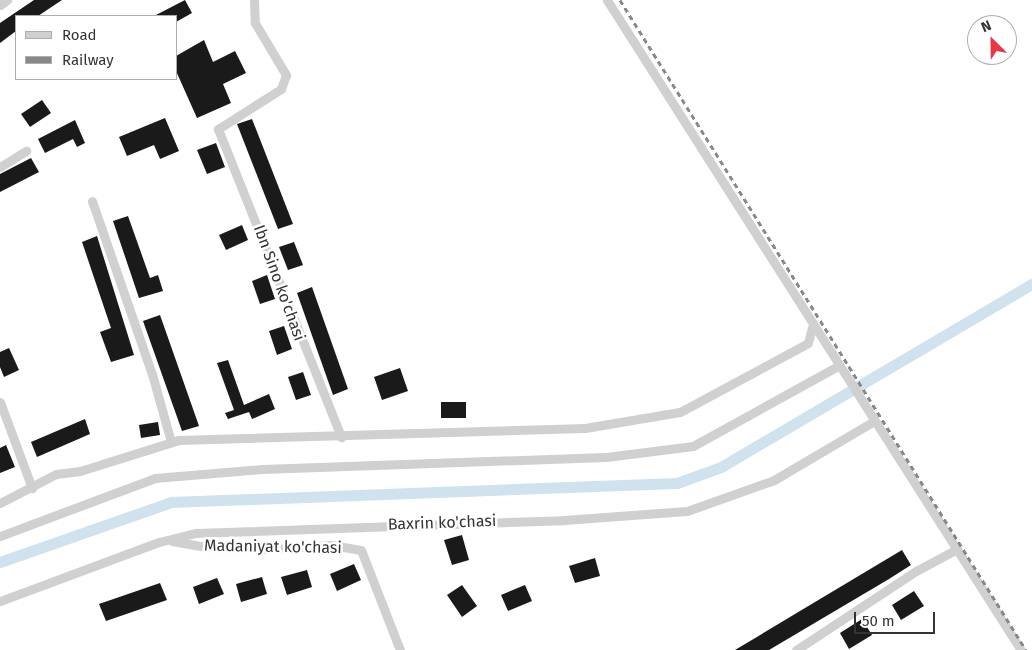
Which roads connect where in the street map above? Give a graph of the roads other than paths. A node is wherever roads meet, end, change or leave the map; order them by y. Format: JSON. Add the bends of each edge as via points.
{"nodes":[{"id":1,"x":8,"y":0,"type":"edge"},
{"id":2,"x":254,"y":0,"type":"edge"},
{"id":3,"x":607,"y":0,"type":"edge"},
{"id":4,"x":0,"y":5,"type":"edge"},
{"id":5,"x":26,"y":151,"type":"dead end"},
{"id":6,"x":0,"y":167,"type":"edge"},
{"id":7,"x":92,"y":201,"type":"dead end"},
{"id":8,"x":812,"y":327,"type":"junction"},
{"id":9,"x":838,"y":366,"type":"junction"},
{"id":10,"x":0,"y":402,"type":"edge"},
{"id":11,"x":874,"y":421,"type":"junction"},
{"id":12,"x":340,"y":437,"type":"junction"},
{"id":13,"x":171,"y":442,"type":"junction"},
{"id":14,"x":32,"y":488,"type":"junction"},
{"id":15,"x":0,"y":504,"type":"edge"},
{"id":16,"x":0,"y":536,"type":"edge"},
{"id":17,"x":168,"y":540,"type":"junction"},
{"id":18,"x":957,"y":549,"type":"junction"},
{"id":19,"x":0,"y":601,"type":"edge"},
{"id":20,"x":400,"y":650,"type":"edge"},
{"id":21,"x":796,"y":650,"type":"edge"},
{"id":22,"x":1020,"y":650,"type":"edge"}],
"edges":[{"from":1,"to":4,"type":"street"},
{"from":2,"to":12,"type":"street","name":"Ibn Sino ko'chasi","via":[[255,23],[286,75],[281,89],[218,129]]},
{"from":3,"to":8,"type":"street"},
{"from":5,"to":6,"type":"street"},
{"from":7,"to":13,"type":"street","via":[[152,374]]},
{"from":8,"to":9,"type":"street"},
{"from":8,"to":12,"type":"street","via":[[808,342],[680,412],[585,428]]},
{"from":9,"to":11,"type":"street"},
{"from":9,"to":16,"type":"street","via":[[693,446],[606,457],[262,470],[155,478]]},
{"from":10,"to":14,"type":"street"},
{"from":11,"to":17,"type":"street","name":"Baxrin ko'chasi","via":[[774,480],[687,511],[564,520],[196,533]]},
{"from":11,"to":18,"type":"street"},
{"from":12,"to":13,"type":"street"},
{"from":13,"to":14,"type":"street","via":[[80,470],[56,474]]},
{"from":14,"to":15,"type":"street"},
{"from":17,"to":19,"type":"street","name":"Baxrin ko'chasi"},
{"from":17,"to":20,"type":"street","name":"Madaniyat ko'chasi","via":[[210,548],[332,545],[361,550]]},
{"from":18,"to":21,"type":"street","via":[[916,571]]},
{"from":18,"to":22,"type":"street"}]}
